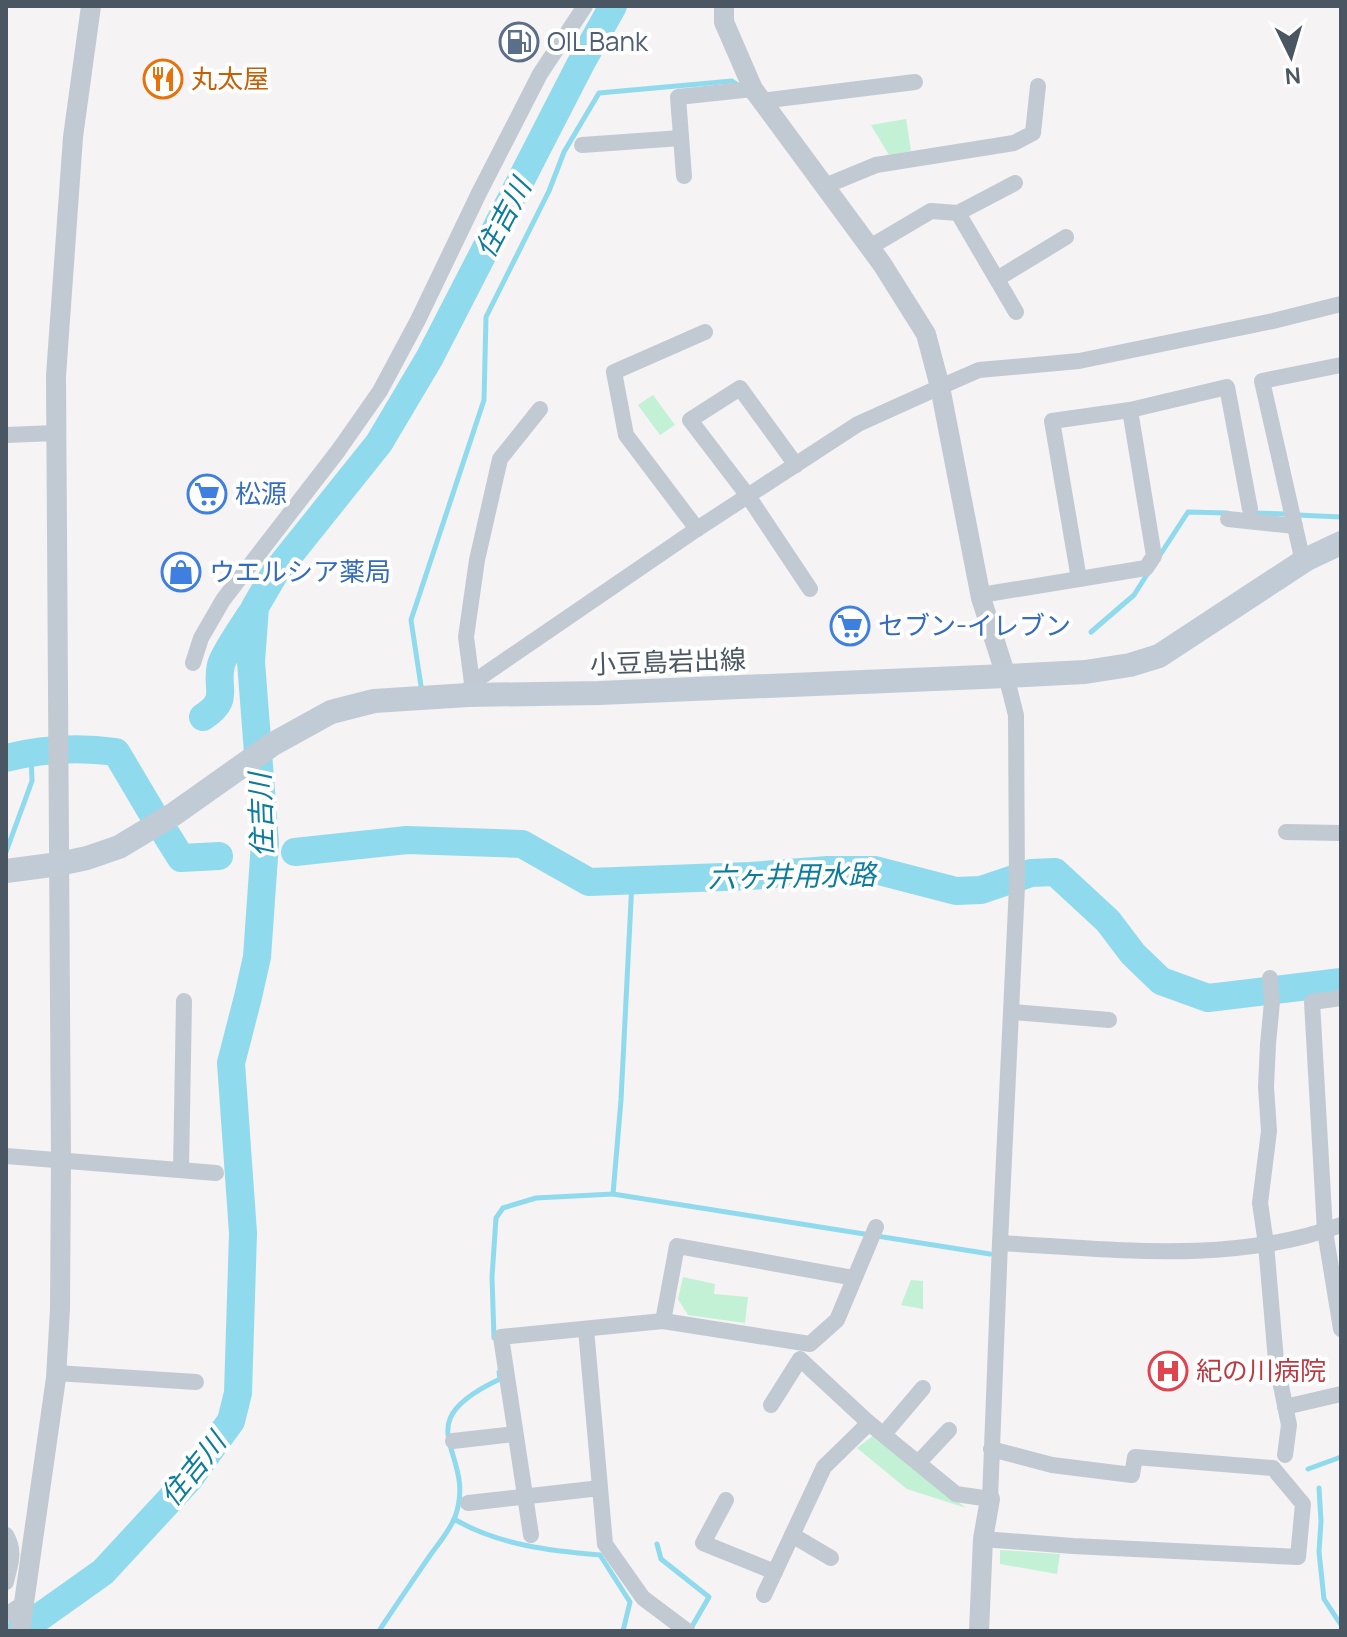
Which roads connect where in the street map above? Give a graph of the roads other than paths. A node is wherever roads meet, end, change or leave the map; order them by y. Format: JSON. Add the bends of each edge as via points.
{"nodes":[{"id":1,"x":91,"y":6,"type":"edge"},
{"id":2,"x":585,"y":6,"type":"edge"},
{"id":3,"x":724,"y":6,"type":"edge"},
{"id":4,"x":915,"y":82,"type":"dead end"},
{"id":5,"x":1038,"y":86,"type":"dead end"},
{"id":6,"x":757,"y":95,"type":"junction"},
{"id":7,"x":681,"y":138,"type":"junction"},
{"id":8,"x":582,"y":145,"type":"dead end"},
{"id":9,"x":684,"y":176,"type":"dead end"},
{"id":10,"x":1015,"y":183,"type":"dead end"},
{"id":11,"x":825,"y":186,"type":"junction"},
{"id":12,"x":958,"y":213,"type":"junction"},
{"id":13,"x":1066,"y":237,"type":"dead end"},
{"id":14,"x":870,"y":247,"type":"junction"},
{"id":15,"x":997,"y":279,"type":"junction"},
{"id":16,"x":1341,"y":304,"type":"edge"},
{"id":17,"x":1016,"y":312,"type":"dead end"},
{"id":18,"x":705,"y":332,"type":"dead end"},
{"id":19,"x":1341,"y":365,"type":"edge"},
{"id":20,"x":940,"y":387,"type":"junction"},
{"id":21,"x":540,"y":409,"type":"dead end"},
{"id":22,"x":1130,"y":410,"type":"junction"},
{"id":23,"x":56,"y":433,"type":"junction"},
{"id":24,"x":6,"y":435,"type":"edge"},
{"id":25,"x":796,"y":465,"type":"junction"},
{"id":26,"x":748,"y":496,"type":"junction"},
{"id":27,"x":1250,"y":509,"type":"dead end"},
{"id":28,"x":1293,"y":518,"type":"junction"},
{"id":29,"x":1228,"y":519,"type":"dead end"},
{"id":30,"x":697,"y":529,"type":"junction"},
{"id":31,"x":1341,"y":543,"type":"edge"},
{"id":32,"x":1303,"y":562,"type":"junction"},
{"id":33,"x":1079,"y":579,"type":"junction"},
{"id":34,"x":810,"y":589,"type":"dead end"},
{"id":35,"x":981,"y":595,"type":"junction"},
{"id":36,"x":193,"y":663,"type":"dead end"},
{"id":37,"x":1006,"y":676,"type":"junction"},
{"id":38,"x":470,"y":689,"type":"junction"},
{"id":39,"x":1286,"y":832,"type":"dead end"},
{"id":40,"x":1341,"y":833,"type":"edge"},
{"id":41,"x":59,"y":864,"type":"junction"},
{"id":42,"x":6,"y":871,"type":"edge"},
{"id":43,"x":1270,"y":978,"type":"dead end"},
{"id":44,"x":1341,"y":998,"type":"edge"},
{"id":45,"x":184,"y":1001,"type":"dead end"},
{"id":46,"x":1012,"y":1012,"type":"junction"},
{"id":47,"x":1109,"y":1020,"type":"dead end"},
{"id":48,"x":6,"y":1156,"type":"edge"},
{"id":49,"x":61,"y":1160,"type":"junction"},
{"id":50,"x":181,"y":1170,"type":"junction"},
{"id":51,"x":216,"y":1173,"type":"dead end"},
{"id":52,"x":876,"y":1227,"type":"dead end"},
{"id":53,"x":1333,"y":1228,"type":"edge"},
{"id":54,"x":1000,"y":1243,"type":"junction"},
{"id":55,"x":1266,"y":1244,"type":"junction"},
{"id":56,"x":854,"y":1278,"type":"junction"},
{"id":57,"x":663,"y":1321,"type":"junction"},
{"id":58,"x":586,"y":1329,"type":"junction"},
{"id":59,"x":1341,"y":1329,"type":"edge"},
{"id":60,"x":56,"y":1373,"type":"junction"},
{"id":61,"x":196,"y":1382,"type":"dead end"},
{"id":62,"x":923,"y":1388,"type":"dead end"},
{"id":63,"x":1341,"y":1394,"type":"edge"},
{"id":64,"x":771,"y":1405,"type":"dead end"},
{"id":65,"x":1285,"y":1407,"type":"junction"},
{"id":66,"x":869,"y":1423,"type":"junction"},
{"id":67,"x":949,"y":1430,"type":"dead end"},
{"id":68,"x":515,"y":1434,"type":"junction"},
{"id":69,"x":884,"y":1434,"type":"junction"},
{"id":70,"x":453,"y":1441,"type":"dead end"},
{"id":71,"x":991,"y":1449,"type":"junction"},
{"id":72,"x":1285,"y":1455,"type":"dead end"},
{"id":73,"x":918,"y":1463,"type":"junction"},
{"id":74,"x":600,"y":1488,"type":"junction"},
{"id":75,"x":525,"y":1497,"type":"junction"},
{"id":76,"x":990,"y":1499,"type":"junction"},
{"id":77,"x":726,"y":1500,"type":"dead end"},
{"id":78,"x":468,"y":1503,"type":"dead end"},
{"id":79,"x":6,"y":1535,"type":"edge"},
{"id":80,"x":531,"y":1535,"type":"dead end"},
{"id":81,"x":792,"y":1535,"type":"junction"},
{"id":82,"x":983,"y":1539,"type":"junction"},
{"id":83,"x":831,"y":1558,"type":"dead end"},
{"id":84,"x":775,"y":1572,"type":"junction"},
{"id":85,"x":6,"y":1582,"type":"edge"},
{"id":86,"x":764,"y":1595,"type":"dead end"},
{"id":87,"x":18,"y":1616,"type":"edge"},
{"id":88,"x":687,"y":1631,"type":"edge"},
{"id":89,"x":979,"y":1631,"type":"edge"}],
"edges":[{"from":1,"to":23,"type":"street","via":[[73,137]]},
{"from":2,"to":36,"type":"street","via":[[540,74],[380,391],[223,600]]},
{"from":3,"to":6,"type":"street","via":[[724,22]]},
{"from":4,"to":6,"type":"street"},
{"from":5,"to":11,"type":"street","via":[[1033,133],[1014,143],[876,165]]},
{"from":6,"to":7,"type":"street","via":[[678,97]]},
{"from":6,"to":11,"type":"street"},
{"from":7,"to":8,"type":"street"},
{"from":7,"to":9,"type":"street"},
{"from":10,"to":12,"type":"street"},
{"from":11,"to":14,"type":"street"},
{"from":12,"to":14,"type":"street","via":[[931,211]]},
{"from":12,"to":15,"type":"street"},
{"from":13,"to":15,"type":"street"},
{"from":14,"to":20,"type":"street","via":[[926,334]]},
{"from":15,"to":17,"type":"street"},
{"from":16,"to":20,"type":"street","via":[[1079,361],[979,370]]},
{"from":18,"to":30,"type":"street","via":[[614,372],[626,435]]},
{"from":19,"to":28,"type":"street","via":[[1262,381]]},
{"from":20,"to":25,"type":"street","via":[[858,424]]},
{"from":20,"to":35,"type":"street"},
{"from":21,"to":38,"type":"street","via":[[500,459],[466,637]]},
{"from":22,"to":27,"type":"street","via":[[1227,387]]},
{"from":22,"to":33,"type":"street","via":[[1154,556],[1146,568]]},
{"from":22,"to":33,"type":"street","via":[[1052,421]]},
{"from":23,"to":24,"type":"street"},
{"from":23,"to":41,"type":"street"},
{"from":25,"to":26,"type":"street"},
{"from":25,"to":26,"type":"street","via":[[740,388],[690,420]]},
{"from":26,"to":30,"type":"street"},
{"from":26,"to":34,"type":"street"},
{"from":28,"to":29,"type":"street"},
{"from":28,"to":32,"type":"street"},
{"from":30,"to":38,"type":"street"},
{"from":31,"to":32,"type":"main road","name":"小豆島岩出線"},
{"from":32,"to":37,"type":"main road","name":"小豆島岩出線","via":[[1159,656],[1085,672]]},
{"from":33,"to":35,"type":"street"},
{"from":35,"to":37,"type":"street"},
{"from":37,"to":38,"type":"main road","name":"小豆島岩出線","via":[[599,693]]},
{"from":37,"to":46,"type":"street","via":[[1016,715]]},
{"from":38,"to":41,"type":"main road","name":"小豆島岩出線","via":[[331,712],[273,744],[119,847]]},
{"from":39,"to":40,"type":"street"},
{"from":41,"to":42,"type":"main road","name":"小豆島岩出線"},
{"from":41,"to":49,"type":"street"},
{"from":43,"to":55,"type":"street","via":[[1269,1131],[1260,1203]]},
{"from":44,"to":53,"type":"street","via":[[1312,1002]]},
{"from":45,"to":50,"type":"street"},
{"from":46,"to":47,"type":"street"},
{"from":46,"to":54,"type":"street"},
{"from":48,"to":49,"type":"street"},
{"from":49,"to":50,"type":"street"},
{"from":49,"to":60,"type":"street"},
{"from":50,"to":51,"type":"street"},
{"from":52,"to":56,"type":"street"},
{"from":53,"to":55,"type":"street"},
{"from":53,"to":59,"type":"street"},
{"from":54,"to":55,"type":"street","via":[[1153,1251]]},
{"from":54,"to":71,"type":"street"},
{"from":55,"to":65,"type":"street"},
{"from":56,"to":57,"type":"street","via":[[837,1320],[810,1344]]},
{"from":56,"to":57,"type":"street","via":[[677,1246]]},
{"from":57,"to":58,"type":"street"},
{"from":58,"to":68,"type":"street","via":[[501,1337]]},
{"from":58,"to":74,"type":"street"},
{"from":60,"to":61,"type":"street"},
{"from":60,"to":87,"type":"street"},
{"from":62,"to":69,"type":"street"},
{"from":63,"to":65,"type":"street"},
{"from":64,"to":66,"type":"street","via":[[800,1359]]},
{"from":65,"to":72,"type":"street"},
{"from":66,"to":69,"type":"street"},
{"from":66,"to":81,"type":"street","via":[[824,1467]]},
{"from":67,"to":73,"type":"street"},
{"from":68,"to":70,"type":"street"},
{"from":68,"to":75,"type":"street"},
{"from":69,"to":73,"type":"street"},
{"from":71,"to":76,"type":"street"},
{"from":71,"to":82,"type":"street","via":[[1052,1465],[1132,1475],[1135,1457],[1273,1468],[1303,1504],[1298,1557]]},
{"from":73,"to":76,"type":"street","via":[[956,1494]]},
{"from":74,"to":75,"type":"street"},
{"from":74,"to":88,"type":"street","via":[[605,1544],[643,1598]]},
{"from":75,"to":78,"type":"street"},
{"from":75,"to":80,"type":"street"},
{"from":76,"to":82,"type":"street"},
{"from":77,"to":84,"type":"street","via":[[703,1543]]},
{"from":79,"to":85,"type":"street","via":[[13,1554]]},
{"from":81,"to":83,"type":"street"},
{"from":81,"to":84,"type":"street"},
{"from":82,"to":89,"type":"street"},
{"from":84,"to":86,"type":"street"}]}
